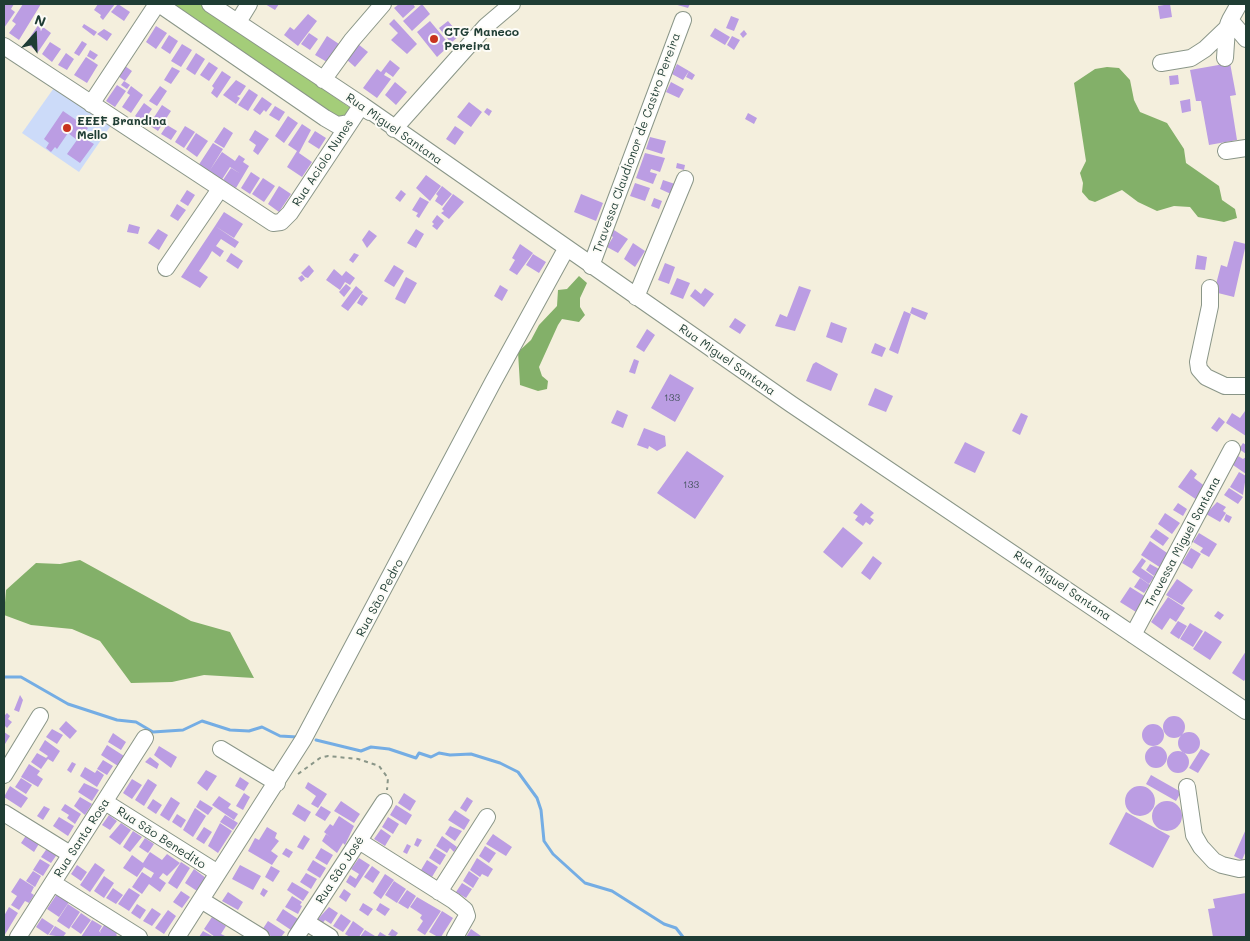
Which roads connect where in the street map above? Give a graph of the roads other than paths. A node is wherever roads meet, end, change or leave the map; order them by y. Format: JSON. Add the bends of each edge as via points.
{"nodes":[{"id":1,"x":158,"y":4,"type":"edge"},
{"id":2,"x":210,"y":4,"type":"edge"},
{"id":3,"x":249,"y":4,"type":"edge"},
{"id":4,"x":383,"y":4,"type":"edge"},
{"id":5,"x":512,"y":4,"type":"edge"},
{"id":6,"x":1239,"y":4,"type":"edge"},
{"id":7,"x":683,"y":20,"type":"dead end"},
{"id":8,"x":238,"y":22,"type":"junction"},
{"id":9,"x":1228,"y":24,"type":"junction"},
{"id":10,"x":1246,"y":39,"type":"edge"},
{"id":11,"x":4,"y":46,"type":"edge"},
{"id":12,"x":1225,"y":58,"type":"dead end"},
{"id":13,"x":1160,"y":63,"type":"dead end"},
{"id":14,"x":324,"y":80,"type":"junction"},
{"id":15,"x":91,"y":104,"type":"junction"},
{"id":16,"x":348,"y":123,"type":"junction"},
{"id":17,"x":394,"y":129,"type":"junction"},
{"id":18,"x":1246,"y":148,"type":"edge"},
{"id":19,"x":1226,"y":151,"type":"dead end"},
{"id":20,"x":685,"y":179,"type":"dead end"},
{"id":21,"x":220,"y":189,"type":"junction"},
{"id":22,"x":566,"y":249,"type":"junction"},
{"id":23,"x":591,"y":266,"type":"junction"},
{"id":24,"x":166,"y":268,"type":"dead end"},
{"id":25,"x":1210,"y":288,"type":"dead end"},
{"id":26,"x":636,"y":297,"type":"junction"},
{"id":27,"x":1246,"y":386,"type":"edge"},
{"id":28,"x":1232,"y":449,"type":"dead end"},
{"id":29,"x":1133,"y":635,"type":"junction"},
{"id":30,"x":1246,"y":711,"type":"edge"},
{"id":31,"x":40,"y":716,"type":"dead end"},
{"id":32,"x":145,"y":738,"type":"dead end"},
{"id":33,"x":221,"y":749,"type":"dead end"},
{"id":34,"x":4,"y":774,"type":"edge"},
{"id":35,"x":280,"y":779,"type":"junction"},
{"id":36,"x":1187,"y":787,"type":"dead end"},
{"id":37,"x":105,"y":802,"type":"junction"},
{"id":38,"x":384,"y":802,"type":"road end"},
{"id":39,"x":4,"y":813,"type":"edge"},
{"id":40,"x":487,"y":817,"type":"dead end"},
{"id":41,"x":358,"y":841,"type":"junction"},
{"id":42,"x":70,"y":854,"type":"junction"},
{"id":43,"x":1246,"y":868,"type":"edge"},
{"id":44,"x":218,"y":873,"type":"junction"},
{"id":45,"x":52,"y":883,"type":"junction"},
{"id":46,"x":439,"y":892,"type":"junction"},
{"id":47,"x":201,"y":900,"type":"junction"},
{"id":48,"x":306,"y":922,"type":"junction"},
{"id":49,"x":18,"y":937,"type":"edge"},
{"id":50,"x":139,"y":937,"type":"edge"},
{"id":51,"x":177,"y":937,"type":"edge"},
{"id":52,"x":261,"y":937,"type":"edge"},
{"id":53,"x":296,"y":937,"type":"edge"},
{"id":54,"x":330,"y":937,"type":"edge"},
{"id":55,"x":455,"y":937,"type":"edge"}],
"edges":[{"from":1,"to":15,"type":"street"},
{"from":1,"to":16,"type":"street","name":"Rua Miguel Santana","via":[[336,125]]},
{"from":2,"to":8,"type":"street","name":"Rua Miguel Santana"},
{"from":3,"to":8,"type":"street"},
{"from":4,"to":14,"type":"street"},
{"from":5,"to":17,"type":"street","via":[[486,26]]},
{"from":6,"to":9,"type":"street"},
{"from":7,"to":23,"type":"street","name":"Travessa Claudionor de Castro Pereira"},
{"from":8,"to":14,"type":"street","name":"Rua Miguel Santana"},
{"from":9,"to":10,"type":"street"},
{"from":9,"to":12,"type":"street"},
{"from":9,"to":13,"type":"street","via":[[1205,49],[1190,58]]},
{"from":11,"to":15,"type":"street"},
{"from":14,"to":17,"type":"street","name":"Rua Miguel Santana"},
{"from":15,"to":21,"type":"street"},
{"from":16,"to":17,"type":"street","name":"Rua Aciolo Nunes","via":[[361,106]]},
{"from":16,"to":21,"type":"street","name":"Rua Aciolo Nunes","via":[[281,222],[273,223]]},
{"from":17,"to":22,"type":"street","name":"Rua Miguel Santana"},
{"from":18,"to":19,"type":"street"},
{"from":20,"to":26,"type":"street"},
{"from":21,"to":24,"type":"street"},
{"from":22,"to":23,"type":"street","name":"Rua Miguel Santana"},
{"from":22,"to":35,"type":"street","name":"Rua São Pedro"},
{"from":23,"to":26,"type":"street","name":"Rua Miguel Santana"},
{"from":25,"to":27,"type":"street","via":[[1199,369],[1206,377],[1225,386]]},
{"from":26,"to":29,"type":"street","name":"Rua Miguel Santana"},
{"from":28,"to":29,"type":"street","name":"Travessa Miguel Santana"},
{"from":29,"to":30,"type":"street","name":"Rua Miguel Santana"},
{"from":31,"to":34,"type":"street"},
{"from":32,"to":37,"type":"street","name":"Rua Santa Rosa"},
{"from":33,"to":35,"type":"street"},
{"from":35,"to":44,"type":"street","name":"Rua São Pedro"},
{"from":36,"to":43,"type":"street","via":[[1194,835],[1201,847],[1222,865]]},
{"from":37,"to":42,"type":"street","name":"Rua Santa Rosa"},
{"from":37,"to":44,"type":"street","name":"Rua São Benedito"},
{"from":38,"to":41,"type":"street","name":"Rua São José"},
{"from":39,"to":42,"type":"street"},
{"from":40,"to":46,"type":"street"},
{"from":41,"to":46,"type":"street"},
{"from":41,"to":48,"type":"street","name":"Rua São José"},
{"from":42,"to":45,"type":"street","name":"Rua Santa Rosa"},
{"from":44,"to":47,"type":"street","name":"Rua São Pedro"},
{"from":45,"to":49,"type":"street","name":"Rua Santa Rosa"},
{"from":45,"to":50,"type":"street"},
{"from":46,"to":55,"type":"street","via":[[465,910],[467,916]]},
{"from":47,"to":51,"type":"street","name":"Rua São Pedro"},
{"from":47,"to":52,"type":"street"},
{"from":48,"to":53,"type":"street","name":"Rua São José"},
{"from":48,"to":54,"type":"street"}]}
